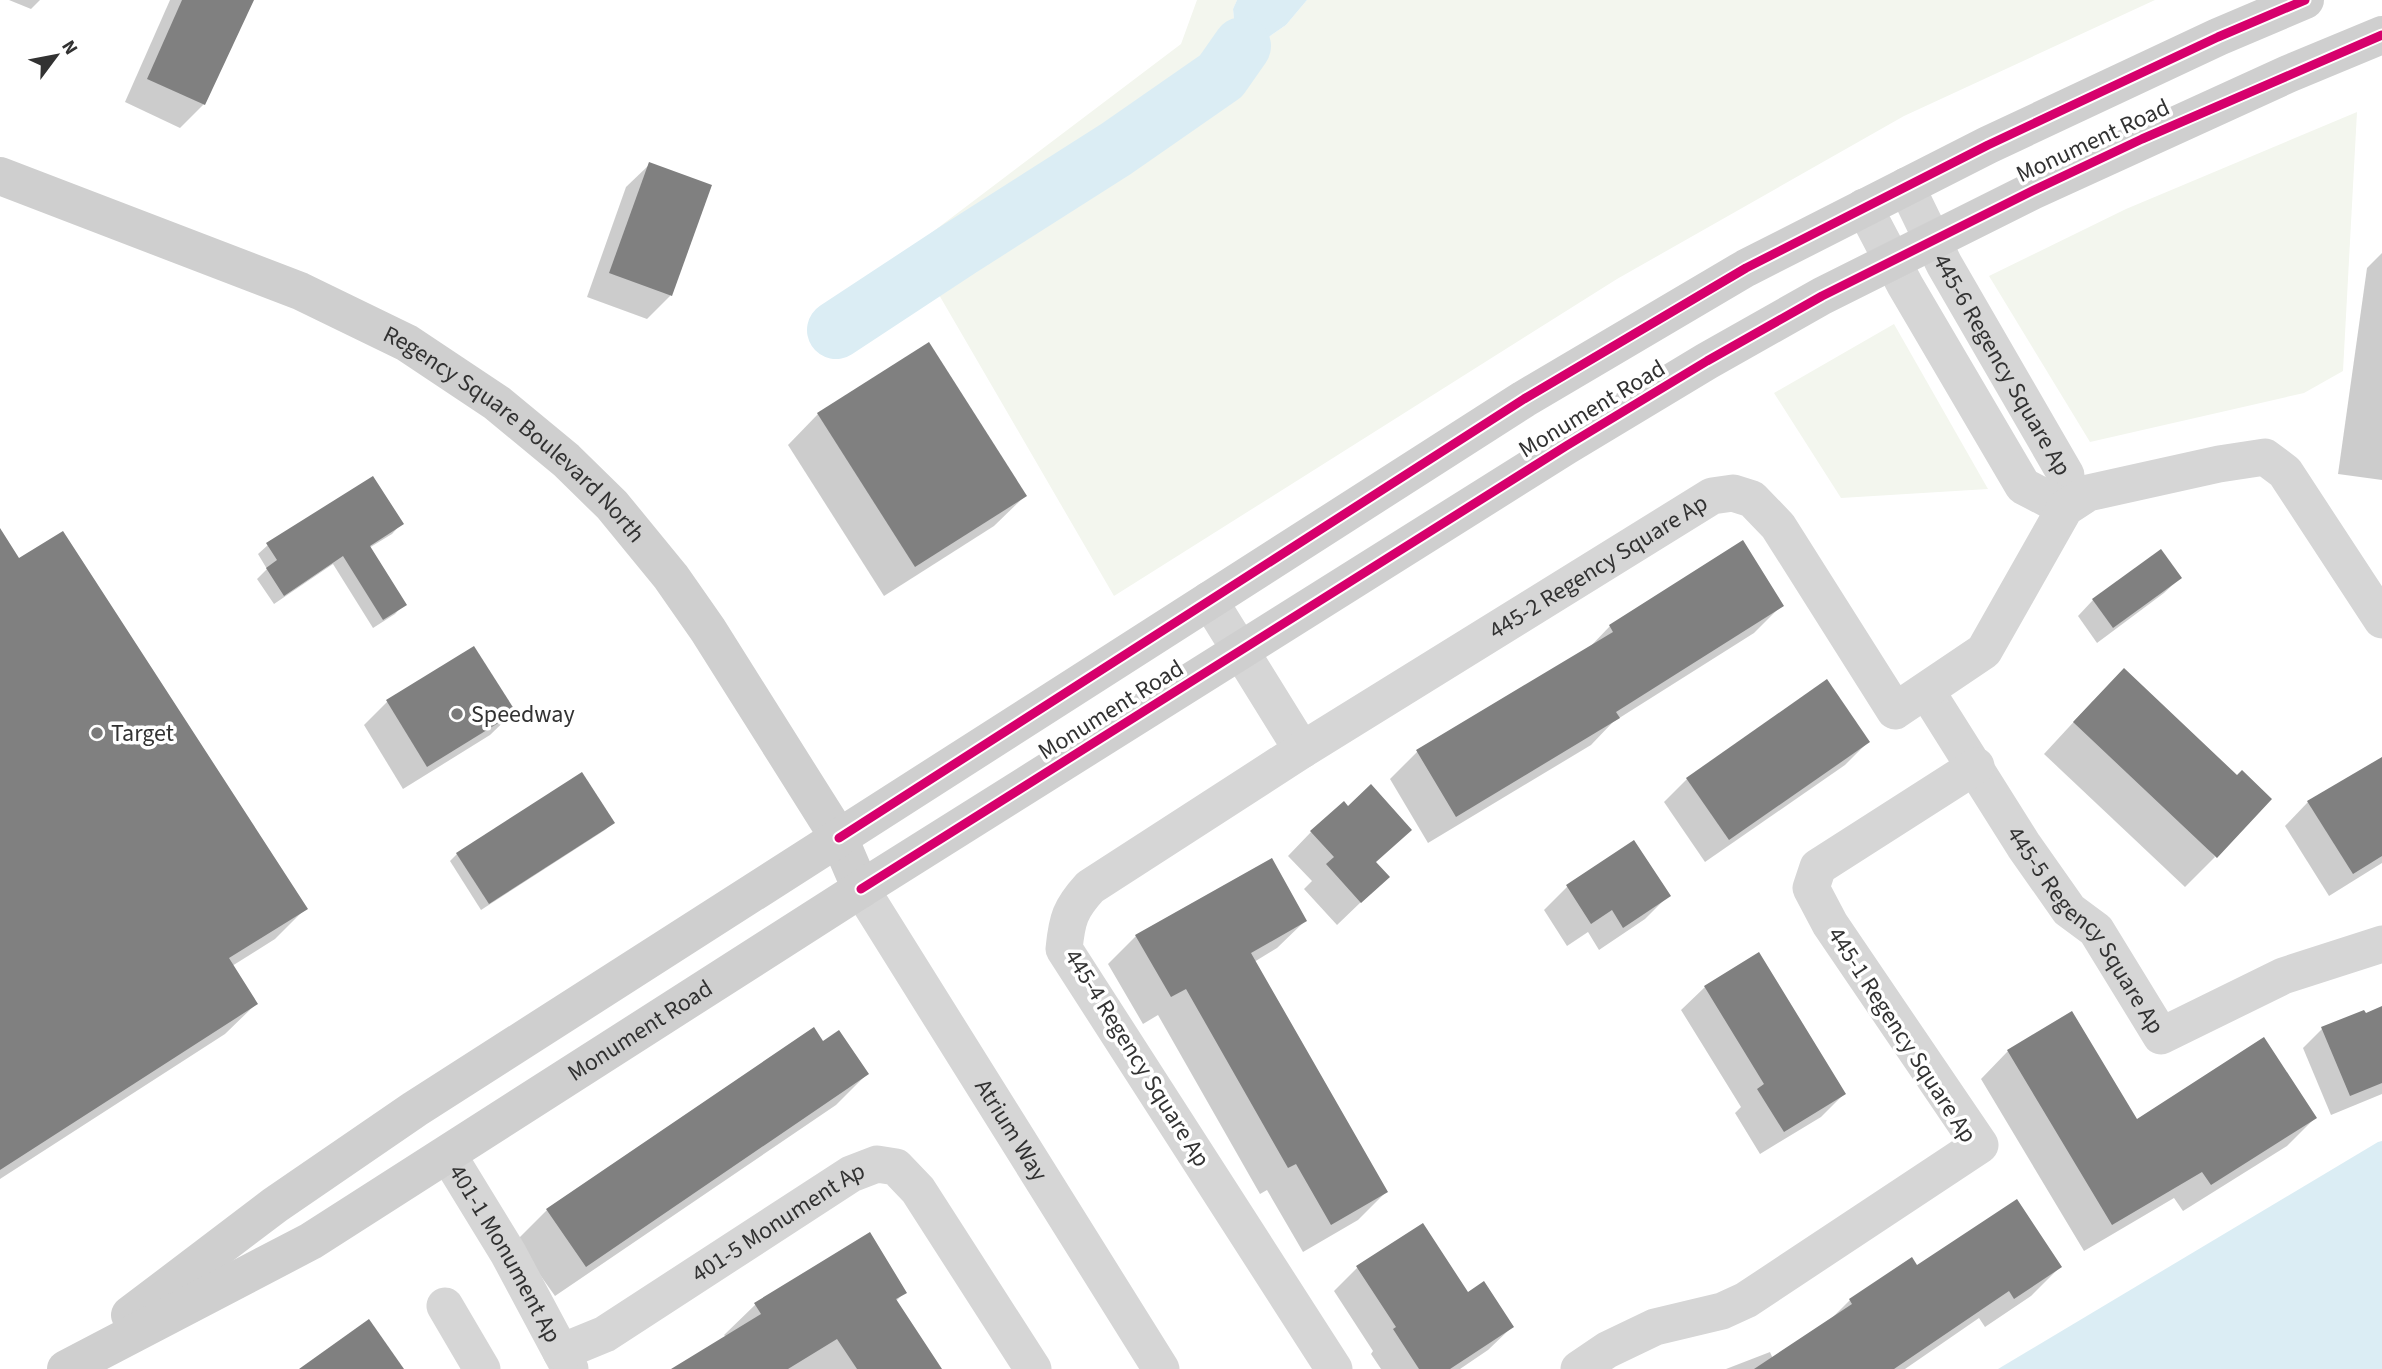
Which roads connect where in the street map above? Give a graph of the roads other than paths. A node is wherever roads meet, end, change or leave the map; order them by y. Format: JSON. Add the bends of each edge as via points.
{"nodes":[{"id":1,"x":2305,"y":0,"type":"edge"},
{"id":2,"x":2382,"y":34,"type":"edge"},
{"id":3,"x":0,"y":176,"type":"edge"},
{"id":4,"x":1906,"y":186,"type":"junction"},
{"id":5,"x":1864,"y":207,"type":"junction"},
{"id":6,"x":1932,"y":240,"type":"junction"},
{"id":7,"x":1893,"y":261,"type":"junction"},
{"id":8,"x":2005,"y":369,"type":"junction"},
{"id":9,"x":1968,"y":391,"type":"junction"},
{"id":10,"x":2066,"y":508,"type":"junction"},
{"id":11,"x":1209,"y":600,"type":"junction"},
{"id":12,"x":2382,"y":620,"type":"edge"},
{"id":13,"x":1241,"y":651,"type":"junction"},
{"id":14,"x":1927,"y":692,"type":"junction"},
{"id":15,"x":1302,"y":750,"type":"junction"},
{"id":16,"x":1976,"y":766,"type":"junction"},
{"id":17,"x":839,"y":838,"type":"junction"},
{"id":18,"x":861,"y":889,"type":"junction"},
{"id":19,"x":2382,"y":944,"type":"edge"},
{"id":20,"x":448,"y":1155,"type":"junction"},
{"id":21,"x":445,"y":1306,"type":"dead end"},
{"id":22,"x":566,"y":1360,"type":"edge"},
{"id":23,"x":59,"y":1369,"type":"edge"},
{"id":24,"x":66,"y":1369,"type":"edge"},
{"id":25,"x":482,"y":1369,"type":"edge"},
{"id":26,"x":1033,"y":1369,"type":"edge"},
{"id":27,"x":1161,"y":1369,"type":"edge"},
{"id":28,"x":1334,"y":1369,"type":"edge"},
{"id":29,"x":1579,"y":1369,"type":"edge"}],
"edges":[{"from":1,"to":4,"type":"main road","name":"Monument Road"},
{"from":2,"to":6,"type":"main road","name":"Monument Road","via":[[2143,139]]},
{"from":3,"to":17,"type":"main road","name":"Regency Square Boulevard North","via":[[300,291],[407,343],[497,403],[612,505],[671,577]]},
{"from":4,"to":5,"type":"main road","name":"Monument Road"},
{"from":4,"to":6,"type":"street","name":"445-6 Regency Square Ap"},
{"from":5,"to":7,"type":"street","name":"445-6 Regency Square Ap"},
{"from":5,"to":11,"type":"main road","name":"Monument Road","via":[[1746,268],[1542,388]]},
{"from":6,"to":7,"type":"main road","name":"Monument Road"},
{"from":6,"to":8,"type":"street","name":"445-6 Regency Square Ap"},
{"from":7,"to":9,"type":"street","name":"445-6 Regency Square Ap"},
{"from":7,"to":13,"type":"main road","name":"Monument Road","via":[[1707,361]]},
{"from":8,"to":9,"type":"street"},
{"from":8,"to":10,"type":"street","name":"445-6 Regency Square Ap","via":[[2066,475]]},
{"from":9,"to":10,"type":"street","name":"445-6 Regency Square Ap","via":[[2023,486]]},
{"from":10,"to":12,"type":"street","name":"445-6 Regency Square Ap","via":[[2088,493],[2265,457],[2285,472]]},
{"from":10,"to":14,"type":"street","via":[[1984,651]]},
{"from":11,"to":13,"type":"street"},
{"from":11,"to":17,"type":"main road","name":"Monument Road"},
{"from":13,"to":15,"type":"street"},
{"from":13,"to":18,"type":"main road","name":"Monument Road"},
{"from":14,"to":15,"type":"street","name":"445-2 Regency Square Ap","via":[[1895,711],[1778,526],[1752,499],[1733,494],[1712,496]]},
{"from":14,"to":16,"type":"street","name":"445-5 Regency Square Ap"},
{"from":15,"to":28,"type":"street","name":"445-4 Regency Square Ap","via":[[1090,887],[1073,906],[1064,949]]},
{"from":16,"to":19,"type":"street","name":"445-5 Regency Square Ap","via":[[2069,910],[2096,930],[2161,1036],[2283,976]]},
{"from":16,"to":29,"type":"street","name":"445-1 Regency Square Ap","via":[[1818,867],[1811,888],[1830,924],[1980,1145],[1746,1300],[1722,1311],[1655,1327]]},
{"from":17,"to":18,"type":"main road","name":"Regency Square Boulevard North"},
{"from":17,"to":23,"type":"main road","name":"Monument Road","via":[[404,1117],[275,1205]]},
{"from":18,"to":20,"type":"main road","name":"Monument Road"},
{"from":18,"to":27,"type":"street","name":"Atrium Way"},
{"from":20,"to":22,"type":"street","name":"401-1 Monument Ap"},
{"from":20,"to":24,"type":"main road","name":"Monument Road","via":[[311,1241]]},
{"from":21,"to":25,"type":"street"},
{"from":22,"to":26,"type":"street","name":"401-5 Monument Ap","via":[[850,1174],[877,1164],[896,1167],[918,1190]]}]}
